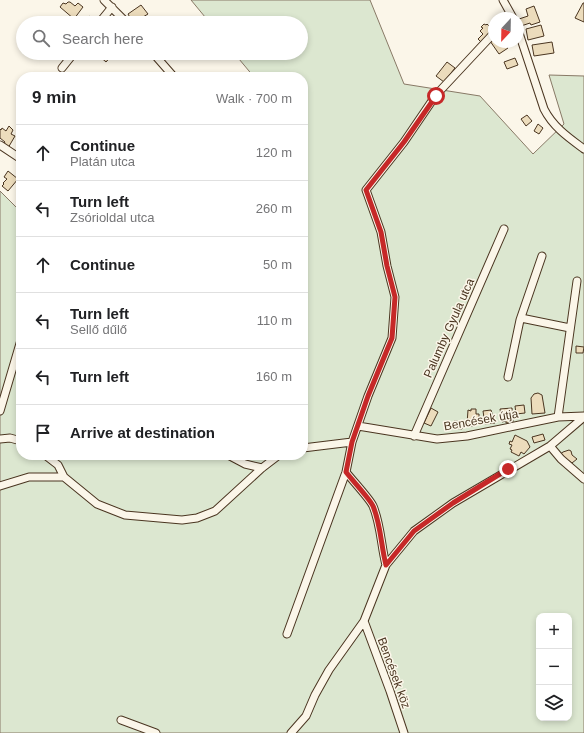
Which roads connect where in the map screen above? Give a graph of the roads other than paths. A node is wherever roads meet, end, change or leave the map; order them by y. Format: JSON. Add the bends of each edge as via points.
{"nodes":[{"id":1,"x":104,"y":0,"type":"edge"},
{"id":2,"x":503,"y":0,"type":"edge"},
{"id":3,"x":112,"y":7,"type":"junction"},
{"id":4,"x":508,"y":12,"type":"edge"},
{"id":5,"x":105,"y":16,"type":"edge"},
{"id":6,"x":120,"y":16,"type":"edge"},
{"id":7,"x":488,"y":40,"type":"edge"},
{"id":8,"x":524,"y":48,"type":"edge"},
{"id":9,"x":68,"y":60,"type":"edge"},
{"id":10,"x":160,"y":60,"type":"edge"},
{"id":11,"x":62,"y":68,"type":"dead end"},
{"id":12,"x":170,"y":72,"type":"edge"},
{"id":13,"x":0,"y":145,"type":"edge"},
{"id":14,"x":584,"y":149,"type":"edge"},
{"id":15,"x":16,"y":156,"type":"edge"},
{"id":16,"x":504,"y":229,"type":"dead end"},
{"id":17,"x":542,"y":256,"type":"dead end"},
{"id":18,"x":577,"y":281,"type":"dead end"},
{"id":19,"x":521,"y":318,"type":"junction"},
{"id":20,"x":570,"y":328,"type":"junction"},
{"id":21,"x":16,"y":357,"type":"edge"},
{"id":22,"x":508,"y":377,"type":"dead end"},
{"id":23,"x":0,"y":411,"type":"edge"},
{"id":24,"x":584,"y":416,"type":"edge"},
{"id":25,"x":558,"y":417,"type":"junction"},
{"id":26,"x":358,"y":426,"type":"junction"},
{"id":27,"x":414,"y":436,"type":"junction"},
{"id":28,"x":0,"y":439,"type":"edge"},
{"id":29,"x":16,"y":440,"type":"edge"},
{"id":30,"x":352,"y":442,"type":"junction"},
{"id":31,"x":550,"y":446,"type":"junction"},
{"id":32,"x":308,"y":447,"type":"edge"},
{"id":33,"x":51,"y":460,"type":"edge"},
{"id":34,"x":237,"y":460,"type":"edge"},
{"id":35,"x":272,"y":460,"type":"edge"},
{"id":36,"x":262,"y":468,"type":"junction"},
{"id":37,"x":346,"y":472,"type":"junction"},
{"id":38,"x":64,"y":477,"type":"junction"},
{"id":39,"x":584,"y":479,"type":"edge"},
{"id":40,"x":0,"y":486,"type":"edge"},
{"id":41,"x":386,"y":565,"type":"junction"},
{"id":42,"x":364,"y":621,"type":"junction"},
{"id":43,"x":287,"y":634,"type":"dead end"},
{"id":44,"x":121,"y":720,"type":"dead end"},
{"id":45,"x":156,"y":733,"type":"edge"},
{"id":46,"x":291,"y":733,"type":"edge"},
{"id":47,"x":404,"y":733,"type":"edge"}],
"edges":[{"from":1,"to":3,"type":"street"},
{"from":2,"to":4,"type":"street"},
{"from":3,"to":5,"type":"street"},
{"from":3,"to":6,"type":"street"},
{"from":7,"to":26,"type":"street","via":[[436,96],[366,190],[381,232],[395,297],[392,338]]},
{"from":8,"to":14,"type":"street","via":[[548,117],[565,135]]},
{"from":9,"to":11,"type":"street"},
{"from":10,"to":12,"type":"street"},
{"from":13,"to":15,"type":"street"},
{"from":16,"to":27,"type":"street","name":"Palumby Gyula utca"},
{"from":17,"to":19,"type":"street"},
{"from":18,"to":20,"type":"street"},
{"from":19,"to":20,"type":"street"},
{"from":19,"to":22,"type":"street"},
{"from":20,"to":25,"type":"street"},
{"from":21,"to":23,"type":"street"},
{"from":24,"to":25,"type":"street","name":"Bencések útja"},
{"from":24,"to":31,"type":"street"},
{"from":25,"to":27,"type":"street","name":"Bencések útja","via":[[468,436],[437,439]]},
{"from":26,"to":27,"type":"street","name":"Bencések útja"},
{"from":26,"to":30,"type":"street"},
{"from":28,"to":29,"type":"street"},
{"from":30,"to":32,"type":"street"},
{"from":30,"to":37,"type":"street"},
{"from":31,"to":39,"type":"street"},
{"from":31,"to":41,"type":"street","via":[[446,507],[414,531]]},
{"from":33,"to":38,"type":"street"},
{"from":34,"to":36,"type":"street"},
{"from":35,"to":36,"type":"street"},
{"from":36,"to":38,"type":"street","via":[[215,511],[197,518],[182,520],[125,515],[97,504]]},
{"from":37,"to":41,"type":"street","via":[[373,505]]},
{"from":37,"to":43,"type":"street"},
{"from":38,"to":40,"type":"street","via":[[29,477]]},
{"from":41,"to":42,"type":"street"},
{"from":42,"to":46,"type":"street","via":[[329,670],[306,716]]},
{"from":42,"to":47,"type":"street","name":"Bencések köz"},
{"from":44,"to":45,"type":"street"}]}
